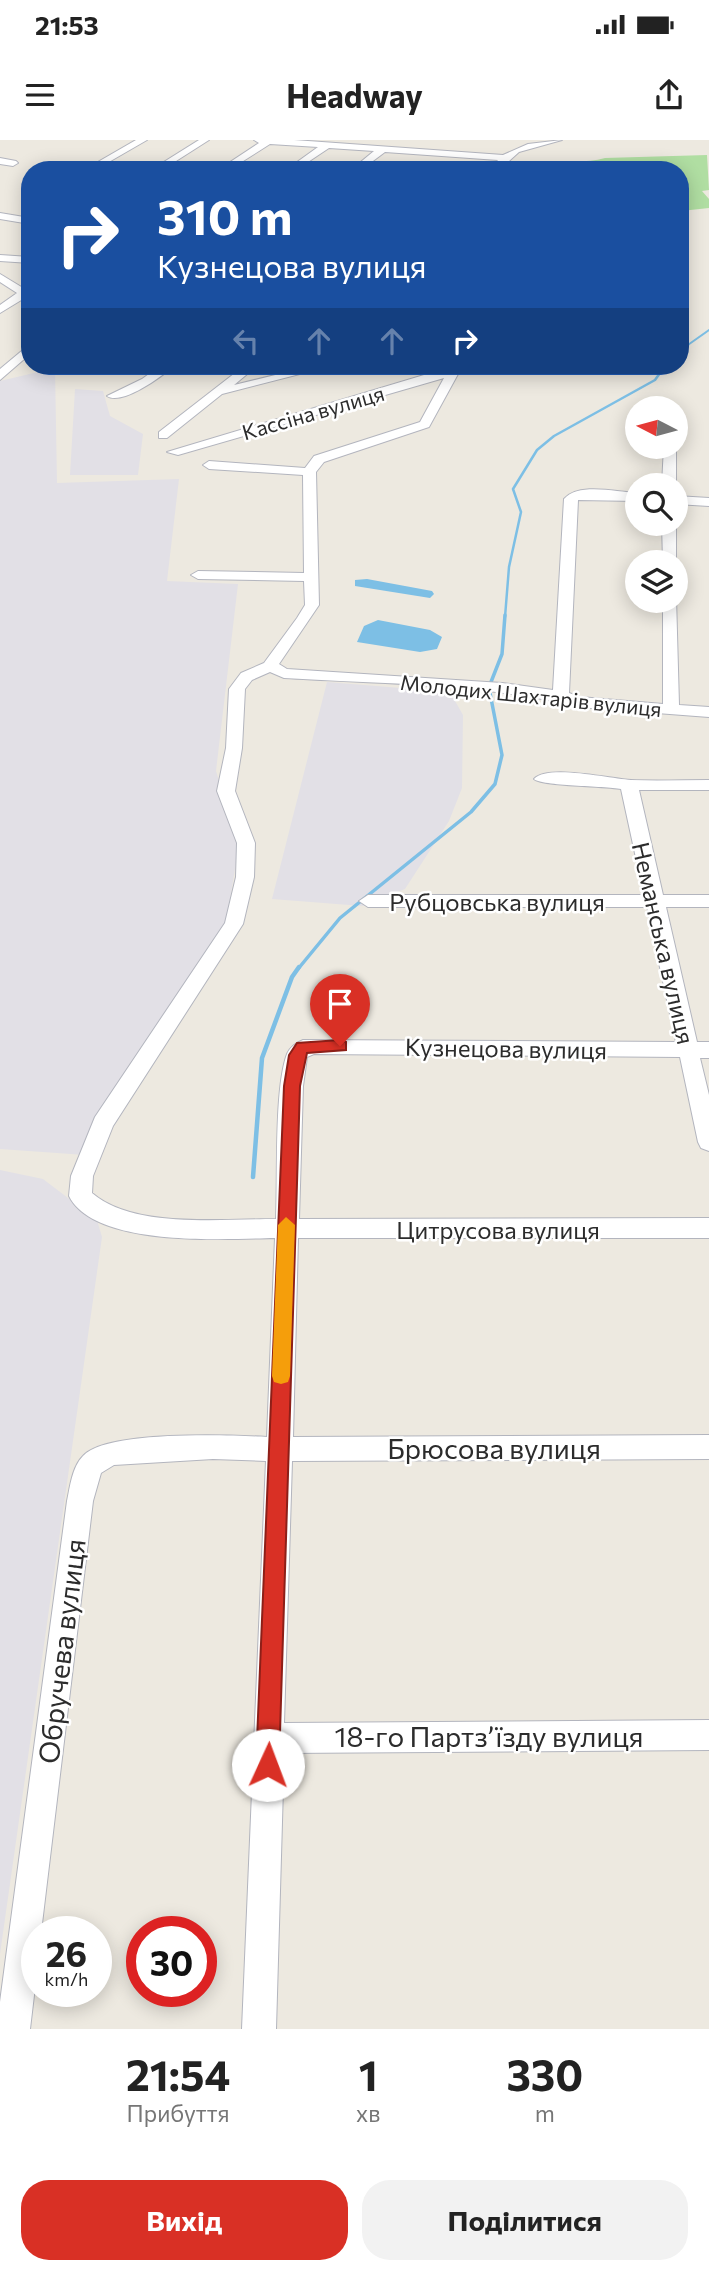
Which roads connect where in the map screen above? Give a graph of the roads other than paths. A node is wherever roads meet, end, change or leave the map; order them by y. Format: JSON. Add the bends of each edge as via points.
{"nodes":[{"id":1,"x":143,"y":140,"type":"edge"},
{"id":2,"x":205,"y":140,"type":"edge"},
{"id":3,"x":258,"y":140,"type":"edge"},
{"id":4,"x":558,"y":140,"type":"edge"},
{"id":5,"x":268,"y":141,"type":"edge"},
{"id":6,"x":327,"y":145,"type":"junction"},
{"id":7,"x":383,"y":149,"type":"junction"},
{"id":8,"x":445,"y":154,"type":"junction"},
{"id":9,"x":504,"y":158,"type":"junction"},
{"id":10,"x":0,"y":161,"type":"edge"},
{"id":11,"x":105,"y":161,"type":"edge"},
{"id":12,"x":170,"y":161,"type":"edge"},
{"id":13,"x":236,"y":161,"type":"edge"},
{"id":14,"x":303,"y":161,"type":"edge"},
{"id":15,"x":367,"y":161,"type":"edge"},
{"id":16,"x":436,"y":161,"type":"edge"},
{"id":17,"x":502,"y":161,"type":"edge"},
{"id":18,"x":13,"y":163,"type":"dead end"},
{"id":19,"x":21,"y":207,"type":"dead end"},
{"id":20,"x":2,"y":216,"type":"edge"},
{"id":21,"x":21,"y":219,"type":"edge"},
{"id":22,"x":0,"y":258,"type":"edge"},
{"id":23,"x":21,"y":259,"type":"edge"},
{"id":24,"x":0,"y":277,"type":"edge"},
{"id":25,"x":21,"y":293,"type":"edge"},
{"id":26,"x":21,"y":300,"type":"edge"},
{"id":27,"x":0,"y":310,"type":"edge"},
{"id":28,"x":21,"y":356,"type":"edge"},
{"id":29,"x":21,"y":374,"type":"edge"},
{"id":30,"x":155,"y":375,"type":"edge"},
{"id":31,"x":240,"y":375,"type":"edge"},
{"id":32,"x":290,"y":375,"type":"edge"},
{"id":33,"x":436,"y":375,"type":"edge"},
{"id":34,"x":454,"y":375,"type":"edge"},
{"id":35,"x":0,"y":376,"type":"edge"},
{"id":36,"x":0,"y":391,"type":"edge"},
{"id":37,"x":219,"y":393,"type":"junction"},
{"id":38,"x":113,"y":396,"type":"dead end"},
{"id":39,"x":163,"y":435,"type":"dead end"},
{"id":40,"x":173,"y":452,"type":"dead end"},
{"id":41,"x":209,"y":464,"type":"dead end"},
{"id":42,"x":309,"y":472,"type":"junction"},
{"id":43,"x":625,"y":497,"type":"edge"},
{"id":44,"x":688,"y":501,"type":"edge"},
{"id":45,"x":709,"y":502,"type":"edge"},
{"id":46,"x":198,"y":575,"type":"dead end"},
{"id":47,"x":311,"y":577,"type":"junction"},
{"id":48,"x":670,"y":613,"type":"edge"},
{"id":49,"x":271,"y":666,"type":"junction"},
{"id":50,"x":561,"y":696,"type":"junction"},
{"id":51,"x":671,"y":709,"type":"junction"},
{"id":52,"x":709,"y":712,"type":"edge"},
{"id":53,"x":543,"y":779,"type":"dead end"},
{"id":54,"x":629,"y":785,"type":"junction"},
{"id":55,"x":709,"y":785,"type":"edge"},
{"id":56,"x":368,"y":901,"type":"dead end"},
{"id":57,"x":654,"y":901,"type":"junction"},
{"id":58,"x":709,"y":901,"type":"edge"},
{"id":59,"x":688,"y":1050,"type":"junction"},
{"id":60,"x":709,"y":1050,"type":"edge"},
{"id":61,"x":709,"y":1142,"type":"edge"},
{"id":62,"x":709,"y":1228,"type":"edge"},
{"id":63,"x":286,"y":1230,"type":"junction"},
{"id":64,"x":709,"y":1447,"type":"edge"},
{"id":65,"x":279,"y":1449,"type":"junction"},
{"id":66,"x":709,"y":1735,"type":"edge"},
{"id":67,"x":268,"y":1738,"type":"junction"},
{"id":68,"x":13,"y":2029,"type":"edge"},
{"id":69,"x":259,"y":2029,"type":"edge"}],
"edges":[{"from":1,"to":11,"type":"street"},
{"from":2,"to":12,"type":"street"},
{"from":3,"to":5,"type":"street"},
{"from":4,"to":9,"type":"street","via":[[531,144]]},
{"from":5,"to":6,"type":"street"},
{"from":5,"to":13,"type":"street"},
{"from":6,"to":7,"type":"street"},
{"from":6,"to":14,"type":"street"},
{"from":7,"to":8,"type":"street"},
{"from":7,"to":15,"type":"street"},
{"from":8,"to":9,"type":"street"},
{"from":8,"to":16,"type":"street"},
{"from":9,"to":17,"type":"street"},
{"from":10,"to":18,"type":"street"},
{"from":19,"to":20,"type":"street"},
{"from":20,"to":21,"type":"street"},
{"from":22,"to":23,"type":"street"},
{"from":24,"to":25,"type":"street"},
{"from":26,"to":27,"type":"street"},
{"from":28,"to":35,"type":"street"},
{"from":29,"to":36,"type":"street"},
{"from":30,"to":38,"type":"street"},
{"from":31,"to":37,"type":"street"},
{"from":32,"to":37,"type":"street"},
{"from":33,"to":40,"type":"street","name":"Кассіна вулиця"},
{"from":34,"to":42,"type":"street","via":[[425,424],[319,459]]},
{"from":37,"to":39,"type":"street"},
{"from":41,"to":42,"type":"street","name":"Кассіна вулиця"},
{"from":42,"to":47,"type":"street"},
{"from":43,"to":50,"type":"street","via":[[575,495],[571,499]]},
{"from":44,"to":45,"type":"street"},
{"from":46,"to":47,"type":"street"},
{"from":47,"to":49,"type":"street","via":[[308,614]]},
{"from":48,"to":51,"type":"street"},
{"from":49,"to":50,"type":"street","name":"Молодих Шахтарів вулиця","via":[[284,673],[478,685]]},
{"from":49,"to":63,"type":"street","name":"Цитрусова вулиця","via":[[240,680],[237,689],[226,791],[246,844],[245,877],[234,924],[103,1123],[82,1176],[80,1196],[92,1209],[144,1224]]},
{"from":50,"to":51,"type":"street","name":"Молодих Шахтарів вулиця","via":[[578,702]]},
{"from":51,"to":52,"type":"street","name":"Молодих Шахтарів вулиця"},
{"from":53,"to":54,"type":"street","via":[[597,779]]},
{"from":54,"to":55,"type":"street"},
{"from":54,"to":57,"type":"street","name":"Неманська вулиця"},
{"from":56,"to":57,"type":"street","name":"Рубцовська вулиця"},
{"from":57,"to":58,"type":"street","name":"Рубцовська вулиця"},
{"from":57,"to":59,"type":"street","name":"Неманська вулиця"},
{"from":59,"to":60,"type":"street","name":"Кузнецова вулиця"},
{"from":59,"to":61,"type":"street","name":"Неманська вулиця"},
{"from":59,"to":63,"type":"street","name":"Кузнецова вулиця","via":[[303,1048],[297,1055],[292,1086]]},
{"from":62,"to":63,"type":"street","name":"Цитрусова вулиця"},
{"from":63,"to":65,"type":"street"},
{"from":64,"to":65,"type":"street","name":"Брюсова вулиця"},
{"from":65,"to":67,"type":"street"},
{"from":65,"to":68,"type":"street","name":"Обручева вулиця","via":[[110,1452],[92,1464],[84,1480]]},
{"from":66,"to":67,"type":"street","name":"18-го Партз’їзду вулиця"},
{"from":67,"to":69,"type":"street"}]}
